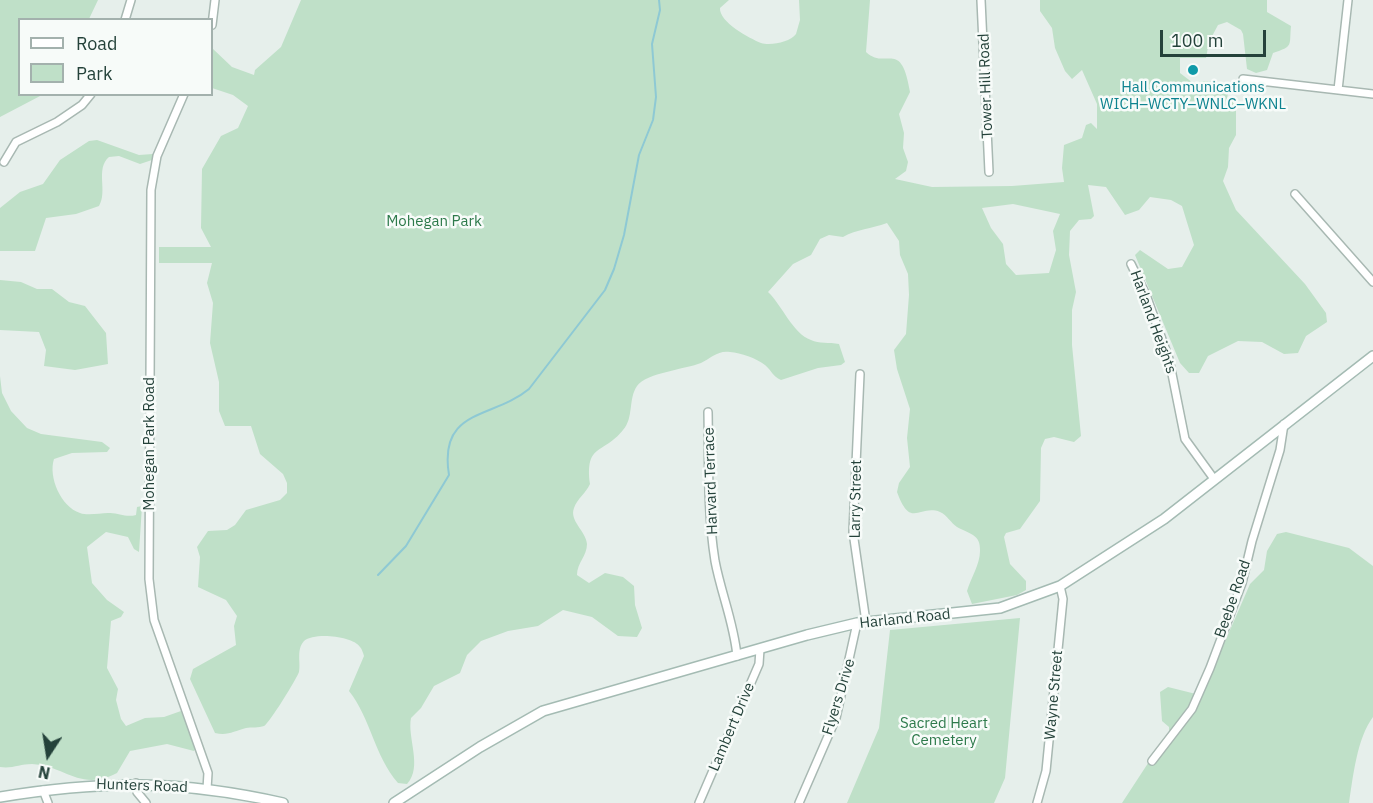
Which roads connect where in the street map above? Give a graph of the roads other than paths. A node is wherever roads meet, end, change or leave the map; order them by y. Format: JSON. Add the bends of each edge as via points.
{"nodes":[{"id":1,"x":131,"y":0,"type":"edge"},
{"id":2,"x":215,"y":0,"type":"edge"},
{"id":3,"x":981,"y":0,"type":"edge"},
{"id":4,"x":1348,"y":0,"type":"edge"},
{"id":5,"x":126,"y":18,"type":"edge"},
{"id":6,"x":213,"y":18,"type":"edge"},
{"id":7,"x":1243,"y":79,"type":"dead end"},
{"id":8,"x":1338,"y":90,"type":"junction"},
{"id":9,"x":1373,"y":94,"type":"edge"},
{"id":10,"x":89,"y":96,"type":"edge"},
{"id":11,"x":183,"y":96,"type":"edge"},
{"id":12,"x":4,"y":162,"type":"dead end"},
{"id":13,"x":989,"y":172,"type":"dead end"},
{"id":14,"x":1295,"y":194,"type":"dead end"},
{"id":15,"x":1131,"y":264,"type":"dead end"},
{"id":16,"x":1373,"y":282,"type":"edge"},
{"id":17,"x":1373,"y":356,"type":"edge"},
{"id":18,"x":860,"y":374,"type":"dead end"},
{"id":19,"x":708,"y":412,"type":"dead end"},
{"id":20,"x":1284,"y":424,"type":"junction"},
{"id":21,"x":1214,"y":479,"type":"junction"},
{"id":22,"x":1060,"y":586,"type":"junction"},
{"id":23,"x":862,"y":623,"type":"junction"},
{"id":24,"x":760,"y":649,"type":"junction"},
{"id":25,"x":737,"y":656,"type":"junction"},
{"id":26,"x":1152,"y":761,"type":"dead end"},
{"id":27,"x":136,"y":783,"type":"junction"},
{"id":28,"x":207,"y":789,"type":"junction"},
{"id":29,"x":43,"y":790,"type":"junction"},
{"id":30,"x":0,"y":797,"type":"edge"},
{"id":31,"x":48,"y":803,"type":"edge"},
{"id":32,"x":146,"y":803,"type":"edge"},
{"id":33,"x":284,"y":803,"type":"edge"},
{"id":34,"x":394,"y":803,"type":"edge"},
{"id":35,"x":699,"y":803,"type":"edge"},
{"id":36,"x":800,"y":803,"type":"edge"},
{"id":37,"x":1037,"y":803,"type":"edge"}],
"edges":[{"from":1,"to":5,"type":"street"},
{"from":2,"to":6,"type":"street"},
{"from":3,"to":13,"type":"street","name":"Tower Hill Road"},
{"from":4,"to":8,"type":"street"},
{"from":7,"to":8,"type":"street"},
{"from":8,"to":9,"type":"street"},
{"from":10,"to":12,"type":"street","via":[[57,122],[16,142]]},
{"from":11,"to":28,"type":"street","name":"Mohegan Park Road","via":[[157,156],[151,190],[150,579],[154,620],[208,773]]},
{"from":14,"to":16,"type":"street"},
{"from":15,"to":21,"type":"street","name":"Harland Heights","via":[[1169,359],[1185,439]]},
{"from":17,"to":20,"type":"main road","name":"Harland Road"},
{"from":18,"to":23,"type":"street","name":"Larry Street","via":[[853,532]]},
{"from":19,"to":25,"type":"street","name":"Harvard Terrace","via":[[709,520]]},
{"from":20,"to":21,"type":"main road","name":"Harland Road"},
{"from":20,"to":26,"type":"street","name":"Beebe Road","via":[[1242,583],[1210,668],[1192,709]]},
{"from":21,"to":22,"type":"main road","name":"Harland Road","via":[[1164,519]]},
{"from":22,"to":23,"type":"main road","name":"Harland Road","via":[[1000,608]]},
{"from":22,"to":37,"type":"street","name":"Wayne Street","via":[[1063,599],[1046,771]]},
{"from":23,"to":24,"type":"main road","name":"Harland Road"},
{"from":23,"to":36,"type":"street","name":"Flyers Drive","via":[[836,718]]},
{"from":24,"to":25,"type":"main road","name":"Harland Road"},
{"from":24,"to":35,"type":"street","name":"Lambert Drive","via":[[759,664]]},
{"from":25,"to":34,"type":"main road","name":"Harland Road","via":[[543,711]]},
{"from":27,"to":28,"type":"main road","name":"Hunters Road"},
{"from":27,"to":29,"type":"main road","name":"Hunters Road"},
{"from":27,"to":32,"type":"street","via":[[137,792]]},
{"from":28,"to":33,"type":"main road","name":"Hunters Road"},
{"from":29,"to":30,"type":"main road","name":"Hunters Road"},
{"from":29,"to":31,"type":"street"}]}
